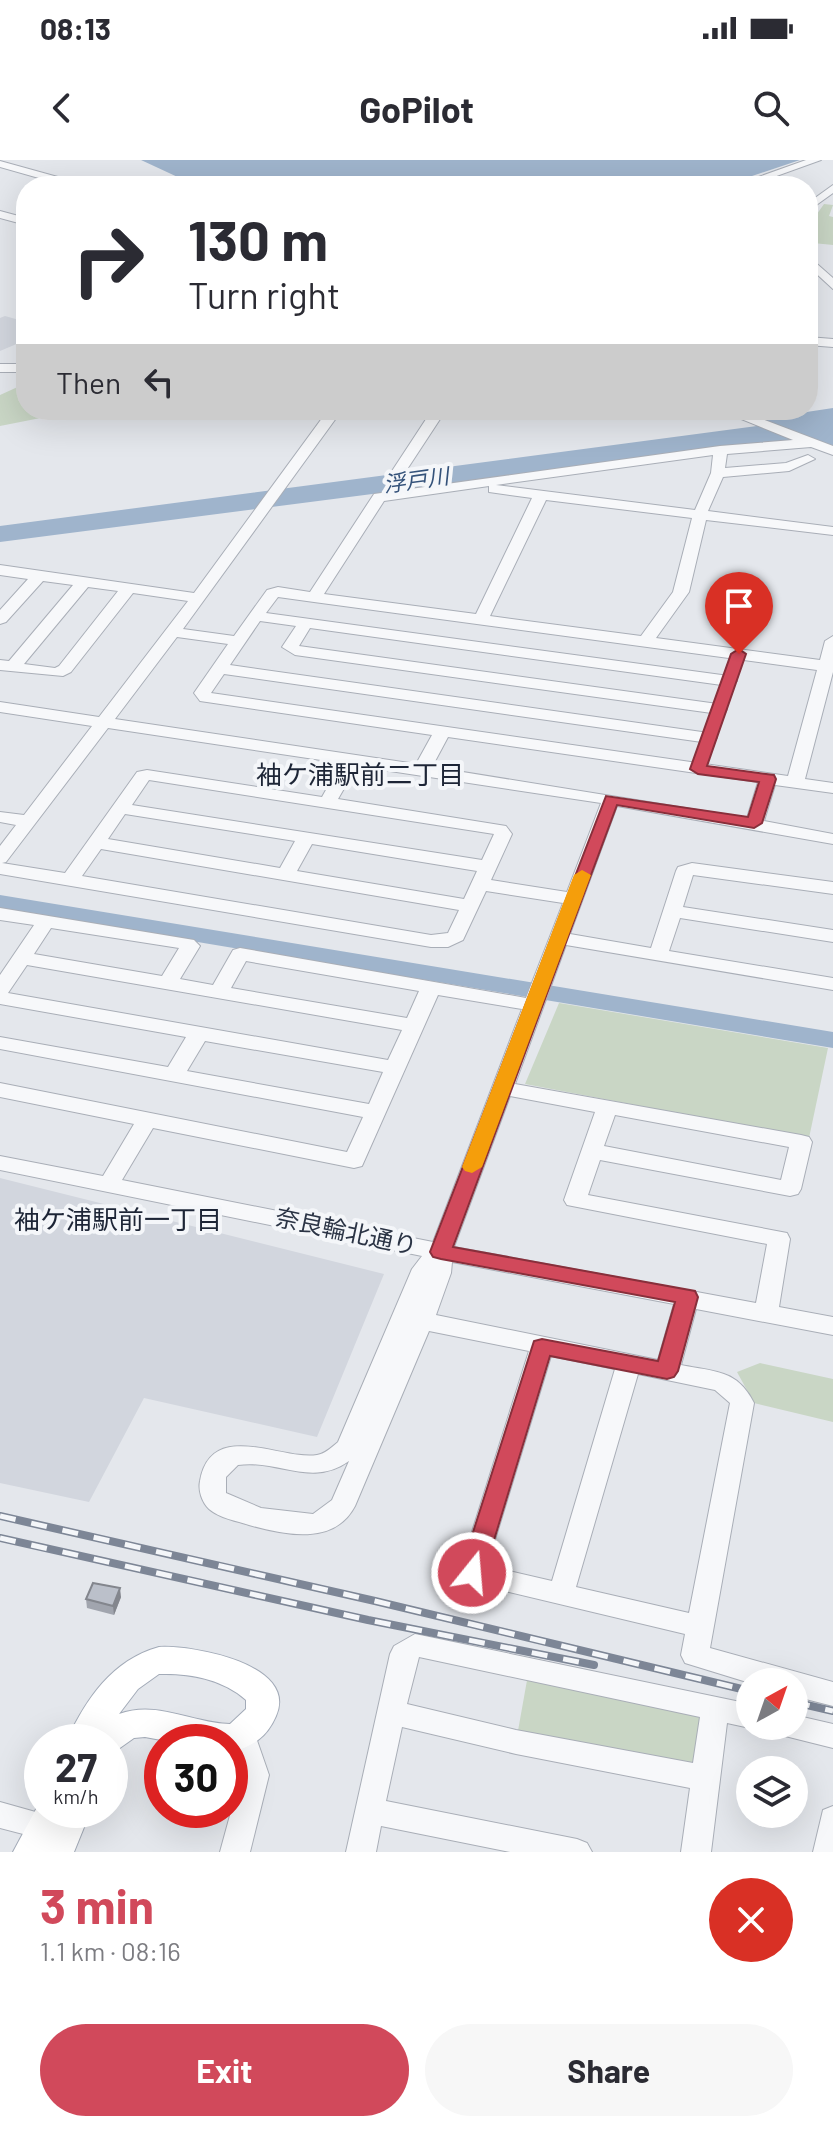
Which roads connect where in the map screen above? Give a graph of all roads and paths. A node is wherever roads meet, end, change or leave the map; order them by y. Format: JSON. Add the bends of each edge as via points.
{"nodes":[{"id":1,"x":816,"y":160,"type":"edge"},
{"id":2,"x":833,"y":160,"type":"edge"},
{"id":3,"x":0,"y":164,"type":"edge"},
{"id":4,"x":43,"y":176,"type":"edge"},
{"id":5,"x":768,"y":176,"type":"edge"},
{"id":6,"x":785,"y":176,"type":"edge"},
{"id":7,"x":818,"y":269,"type":"edge"},
{"id":8,"x":833,"y":285,"type":"edge"},
{"id":9,"x":328,"y":420,"type":"edge"},
{"id":10,"x":432,"y":420,"type":"edge"},
{"id":11,"x":749,"y":420,"type":"edge"},
{"id":12,"x":812,"y":443,"type":"junction"},
{"id":13,"x":720,"y":450,"type":"junction"},
{"id":14,"x":833,"y":451,"type":"edge"},
{"id":15,"x":808,"y":459,"type":"dead end"},
{"id":16,"x":399,"y":471,"type":"dead end"},
{"id":17,"x":718,"y":473,"type":"junction"},
{"id":18,"x":467,"y":486,"type":"junction"},
{"id":19,"x":541,"y":495,"type":"junction"},
{"id":20,"x":700,"y":514,"type":"junction"},
{"id":21,"x":833,"y":531,"type":"edge"},
{"id":22,"x":0,"y":570,"type":"edge"},
{"id":23,"x":39,"y":576,"type":"junction"},
{"id":24,"x":84,"y":582,"type":"junction"},
{"id":25,"x":129,"y":588,"type":"junction"},
{"id":26,"x":314,"y":597,"type":"junction"},
{"id":27,"x":198,"y":598,"type":"junction"},
{"id":28,"x":256,"y":616,"type":"junction"},
{"id":29,"x":0,"y":619,"type":"edge"},
{"id":30,"x":481,"y":619,"type":"junction"},
{"id":31,"x":499,"y":622,"type":"junction"},
{"id":32,"x":306,"y":623,"type":"junction"},
{"id":33,"x":173,"y":632,"type":"junction"},
{"id":34,"x":237,"y":641,"type":"junction"},
{"id":35,"x":646,"y":641,"type":"junction"},
{"id":36,"x":833,"y":641,"type":"edge"},
{"id":37,"x":486,"y":648,"type":"junction"},
{"id":38,"x":739,"y":654,"type":"junction"},
{"id":39,"x":7,"y":666,"type":"edge"},
{"id":40,"x":830,"y":667,"type":"edge"},
{"id":41,"x":218,"y":668,"type":"junction"},
{"id":42,"x":472,"y":675,"type":"junction"},
{"id":43,"x":729,"y":681,"type":"junction"},
{"id":44,"x":458,"y":702,"type":"junction"},
{"id":45,"x":0,"y":707,"type":"edge"},
{"id":46,"x":719,"y":709,"type":"junction"},
{"id":47,"x":104,"y":722,"type":"junction"},
{"id":48,"x":442,"y":732,"type":"junction"},
{"id":49,"x":709,"y":738,"type":"junction"},
{"id":50,"x":352,"y":760,"type":"junction"},
{"id":51,"x":698,"y":769,"type":"junction"},
{"id":52,"x":421,"y":771,"type":"junction"},
{"id":53,"x":768,"y":779,"type":"junction"},
{"id":54,"x":795,"y":782,"type":"junction"},
{"id":55,"x":833,"y":788,"type":"edge"},
{"id":56,"x":611,"y":799,"type":"junction"},
{"id":57,"x":327,"y":803,"type":"junction"},
{"id":58,"x":120,"y":808,"type":"junction"},
{"id":59,"x":0,"y":817,"type":"edge"},
{"id":60,"x":28,"y":821,"type":"junction"},
{"id":61,"x":754,"y":823,"type":"junction"},
{"id":62,"x":306,"y":838,"type":"junction"},
{"id":63,"x":833,"y":839,"type":"edge"},
{"id":64,"x":96,"y":843,"type":"junction"},
{"id":65,"x":0,"y":858,"type":"edge"},
{"id":66,"x":0,"y":868,"type":"edge"},
{"id":67,"x":286,"y":875,"type":"junction"},
{"id":68,"x":484,"y":875,"type":"junction"},
{"id":69,"x":70,"y":880,"type":"junction"},
{"id":70,"x":833,"y":888,"type":"edge"},
{"id":71,"x":573,"y":899,"type":"junction"},
{"id":72,"x":470,"y":906,"type":"junction"},
{"id":73,"x":673,"y":911,"type":"junction"},
{"id":74,"x":0,"y":914,"type":"edge"},
{"id":75,"x":46,"y":921,"type":"junction"},
{"id":76,"x":833,"y":936,"type":"edge"},
{"id":77,"x":558,"y":938,"type":"junction"},
{"id":78,"x":658,"y":956,"type":"junction"},
{"id":79,"x":22,"y":958,"type":"junction"},
{"id":80,"x":168,"y":982,"type":"junction"},
{"id":81,"x":833,"y":984,"type":"edge"},
{"id":82,"x":431,"y":987,"type":"junction"},
{"id":83,"x":0,"y":990,"type":"edge"},
{"id":84,"x":219,"y":992,"type":"junction"},
{"id":85,"x":0,"y":998,"type":"edge"},
{"id":86,"x":532,"y":1005,"type":"junction"},
{"id":87,"x":414,"y":1026,"type":"junction"},
{"id":88,"x":199,"y":1033,"type":"junction"},
{"id":89,"x":0,"y":1043,"type":"edge"},
{"id":90,"x":395,"y":1068,"type":"junction"},
{"id":91,"x":174,"y":1075,"type":"junction"},
{"id":92,"x":501,"y":1088,"type":"junction"},
{"id":93,"x":0,"y":1090,"type":"edge"},
{"id":94,"x":607,"y":1107,"type":"junction"},
{"id":95,"x":375,"y":1112,"type":"junction"},
{"id":96,"x":147,"y":1120,"type":"junction"},
{"id":97,"x":592,"y":1151,"type":"junction"},
{"id":98,"x":0,"y":1163,"type":"edge"},
{"id":99,"x":109,"y":1184,"type":"junction"},
{"id":100,"x":441,"y":1252,"type":"junction"},
{"id":101,"x":688,"y":1297,"type":"junction"},
{"id":102,"x":766,"y":1313,"type":"junction"},
{"id":103,"x":422,"y":1321,"type":"junction"},
{"id":104,"x":833,"y":1326,"type":"edge"},
{"id":105,"x":542,"y":1347,"type":"junction"},
{"id":106,"x":629,"y":1364,"type":"junction"},
{"id":107,"x":667,"y":1371,"type":"junction"},
{"id":108,"x":318,"y":1465,"type":"junction"},
{"id":109,"x":350,"y":1492,"type":"junction"},
{"id":110,"x":561,"y":1594,"type":"junction"},
{"id":111,"x":701,"y":1627,"type":"junction"},
{"id":112,"x":739,"y":1668,"type":"edge"},
{"id":113,"x":808,"y":1688,"type":"edge"},
{"id":114,"x":833,"y":1694,"type":"edge"},
{"id":115,"x":715,"y":1707,"type":"junction"},
{"id":116,"x":389,"y":1712,"type":"junction"},
{"id":117,"x":736,"y":1712,"type":"edge"},
{"id":118,"x":95,"y":1724,"type":"edge"},
{"id":119,"x":156,"y":1724,"type":"edge"},
{"id":120,"x":128,"y":1725,"type":"edge"},
{"id":121,"x":248,"y":1730,"type":"edge"},
{"id":122,"x":808,"y":1730,"type":"edge"},
{"id":123,"x":833,"y":1736,"type":"edge"},
{"id":124,"x":248,"y":1753,"type":"edge"},
{"id":125,"x":705,"y":1778,"type":"junction"},
{"id":126,"x":248,"y":1802,"type":"edge"},
{"id":127,"x":370,"y":1811,"type":"junction"},
{"id":128,"x":0,"y":1815,"type":"edge"},
{"id":129,"x":833,"y":1819,"type":"edge"},
{"id":130,"x":241,"y":1828,"type":"edge"},
{"id":131,"x":53,"y":1830,"type":"edge"},
{"id":132,"x":235,"y":1852,"type":"edge"},
{"id":133,"x":361,"y":1852,"type":"edge"},
{"id":134,"x":577,"y":1852,"type":"edge"},
{"id":135,"x":696,"y":1852,"type":"edge"},
{"id":136,"x":828,"y":1852,"type":"edge"}],
"edges":[{"from":1,"to":5,"type":"street"},
{"from":2,"to":6,"type":"street"},
{"from":3,"to":4,"type":"street"},
{"from":7,"to":8,"type":"street"},
{"from":9,"to":27,"type":"street"},
{"from":10,"to":16,"type":"street"},
{"from":11,"to":12,"type":"street"},
{"from":12,"to":13,"type":"street"},
{"from":12,"to":14,"type":"street"},
{"from":13,"to":17,"type":"street"},
{"from":13,"to":18,"type":"street"},
{"from":15,"to":17,"type":"street","via":[[789,467]]},
{"from":17,"to":20,"type":"street"},
{"from":18,"to":19,"type":"street"},
{"from":18,"to":26,"type":"street","via":[[379,497]]},
{"from":19,"to":20,"type":"street"},
{"from":19,"to":30,"type":"street"},
{"from":20,"to":21,"type":"street"},
{"from":20,"to":35,"type":"street","via":[[681,592]]},
{"from":22,"to":23,"type":"street"},
{"from":23,"to":24,"type":"street"},
{"from":23,"to":29,"type":"street"},
{"from":24,"to":25,"type":"street"},
{"from":24,"to":39,"type":"street"},
{"from":25,"to":27,"type":"street"},
{"from":25,"to":39,"type":"street","via":[[65,669],[57,673]]},
{"from":26,"to":28,"type":"street","via":[[272,593]]},
{"from":26,"to":30,"type":"street"},
{"from":27,"to":33,"type":"street"},
{"from":28,"to":32,"type":"street"},
{"from":28,"to":34,"type":"street"},
{"from":30,"to":31,"type":"street"},
{"from":31,"to":35,"type":"street"},
{"from":31,"to":37,"type":"street"},
{"from":32,"to":37,"type":"street"},
{"from":32,"to":42,"type":"street","via":[[290,647]]},
{"from":33,"to":34,"type":"street"},
{"from":33,"to":47,"type":"street"},
{"from":34,"to":41,"type":"street"},
{"from":35,"to":38,"type":"street"},
{"from":36,"to":40,"type":"street"},
{"from":37,"to":43,"type":"street"},
{"from":38,"to":40,"type":"street"},
{"from":38,"to":43,"type":"street"},
{"from":40,"to":54,"type":"street"},
{"from":41,"to":44,"type":"street"},
{"from":41,"to":48,"type":"street","via":[[202,693],[206,697]]},
{"from":42,"to":44,"type":"street"},
{"from":42,"to":46,"type":"street"},
{"from":43,"to":46,"type":"street"},
{"from":44,"to":49,"type":"street"},
{"from":45,"to":47,"type":"street"},
{"from":46,"to":49,"type":"street"},
{"from":47,"to":50,"type":"street"},
{"from":47,"to":60,"type":"street"},
{"from":48,"to":51,"type":"street"},
{"from":48,"to":52,"type":"street"},
{"from":49,"to":51,"type":"street"},
{"from":50,"to":52,"type":"street"},
{"from":50,"to":57,"type":"street"},
{"from":51,"to":53,"type":"street"},
{"from":52,"to":56,"type":"street"},
{"from":53,"to":54,"type":"street"},
{"from":53,"to":61,"type":"street"},
{"from":54,"to":55,"type":"street"},
{"from":56,"to":61,"type":"street"},
{"from":56,"to":71,"type":"street"},
{"from":57,"to":58,"type":"street","via":[[147,775]]},
{"from":57,"to":68,"type":"street","via":[[500,830],[503,834]]},
{"from":58,"to":62,"type":"street"},
{"from":58,"to":64,"type":"street"},
{"from":59,"to":60,"type":"street"},
{"from":60,"to":65,"type":"street"},
{"from":61,"to":63,"type":"street"},
{"from":62,"to":67,"type":"street"},
{"from":62,"to":68,"type":"street"},
{"from":64,"to":67,"type":"street"},
{"from":64,"to":69,"type":"street"},
{"from":66,"to":69,"type":"street"},
{"from":67,"to":72,"type":"street"},
{"from":68,"to":71,"type":"street"},
{"from":68,"to":72,"type":"street"},
{"from":69,"to":72,"type":"street","via":[[431,941],[456,936]]},
{"from":70,"to":73,"type":"street","via":[[692,869],[685,871]]},
{"from":71,"to":77,"type":"street"},
{"from":73,"to":76,"type":"street"},
{"from":73,"to":78,"type":"street"},
{"from":74,"to":75,"type":"street"},
{"from":75,"to":79,"type":"street"},
{"from":75,"to":80,"type":"street","via":[[187,944]]},
{"from":77,"to":78,"type":"street"},
{"from":77,"to":86,"type":"street"},
{"from":78,"to":81,"type":"street"},
{"from":79,"to":80,"type":"street"},
{"from":79,"to":83,"type":"street"},
{"from":80,"to":84,"type":"street"},
{"from":82,"to":84,"type":"street","via":[[240,954]]},
{"from":82,"to":86,"type":"street"},
{"from":82,"to":87,"type":"street"},
{"from":84,"to":87,"type":"street"},
{"from":85,"to":88,"type":"street"},
{"from":86,"to":92,"type":"street"},
{"from":87,"to":90,"type":"street"},
{"from":88,"to":90,"type":"street"},
{"from":88,"to":91,"type":"street"},
{"from":89,"to":91,"type":"street"},
{"from":90,"to":95,"type":"street"},
{"from":91,"to":95,"type":"street"},
{"from":92,"to":94,"type":"street"},
{"from":92,"to":100,"type":"street"},
{"from":93,"to":96,"type":"street"},
{"from":94,"to":97,"type":"street"},
{"from":94,"to":97,"type":"street","via":[[801,1142],[790,1189]]},
{"from":95,"to":96,"type":"street","via":[[354,1161]]},
{"from":96,"to":99,"type":"street"},
{"from":97,"to":102,"type":"street","via":[[575,1200],[779,1239]]},
{"from":98,"to":99,"type":"street","name":"奈良輪北通り"},
{"from":99,"to":100,"type":"street","name":"奈良輪北通り"},
{"from":100,"to":101,"type":"street","name":"奈良輪北通り"},
{"from":100,"to":103,"type":"street","via":[[440,1273]]},
{"from":100,"to":108,"type":"street","via":[[423,1269],[348,1448]]},
{"from":101,"to":102,"type":"street","name":"奈良輪北通り"},
{"from":101,"to":107,"type":"street"},
{"from":102,"to":104,"type":"street","name":"奈良輪北通り"},
{"from":103,"to":105,"type":"street"},
{"from":103,"to":109,"type":"street"},
{"from":105,"to":106,"type":"street"},
{"from":105,"to":110,"type":"street","via":[[472,1573]]},
{"from":106,"to":107,"type":"street"},
{"from":106,"to":110,"type":"street"},
{"from":107,"to":111,"type":"street","via":[[722,1382],[742,1403]]},
{"from":108,"to":109,"type":"street"},
{"from":108,"to":109,"type":"street","via":[[246,1453],[220,1465],[212,1490],[216,1501],[227,1507],[294,1525],[324,1521]]},
{"from":110,"to":111,"type":"street"},
{"from":111,"to":112,"type":"street","via":[[695,1655]]},
{"from":113,"to":114,"type":"street"},
{"from":115,"to":116,"type":"street","via":[[415,1645],[404,1654]]},
{"from":115,"to":117,"type":"street"},
{"from":115,"to":125,"type":"street"},
{"from":116,"to":125,"type":"street"},
{"from":116,"to":127,"type":"street"},
{"from":118,"to":121,"type":"main road","via":[[129,1674],[157,1659],[177,1658],[250,1680],[263,1707]]},
{"from":119,"to":120,"type":"main road"},
{"from":122,"to":123,"type":"street"},
{"from":124,"to":126,"type":"street","via":[[255,1775]]},
{"from":125,"to":135,"type":"street"},
{"from":127,"to":133,"type":"street"},
{"from":127,"to":134,"type":"street"},
{"from":128,"to":131,"type":"street"},
{"from":129,"to":136,"type":"street"},
{"from":130,"to":132,"type":"street"}]}
